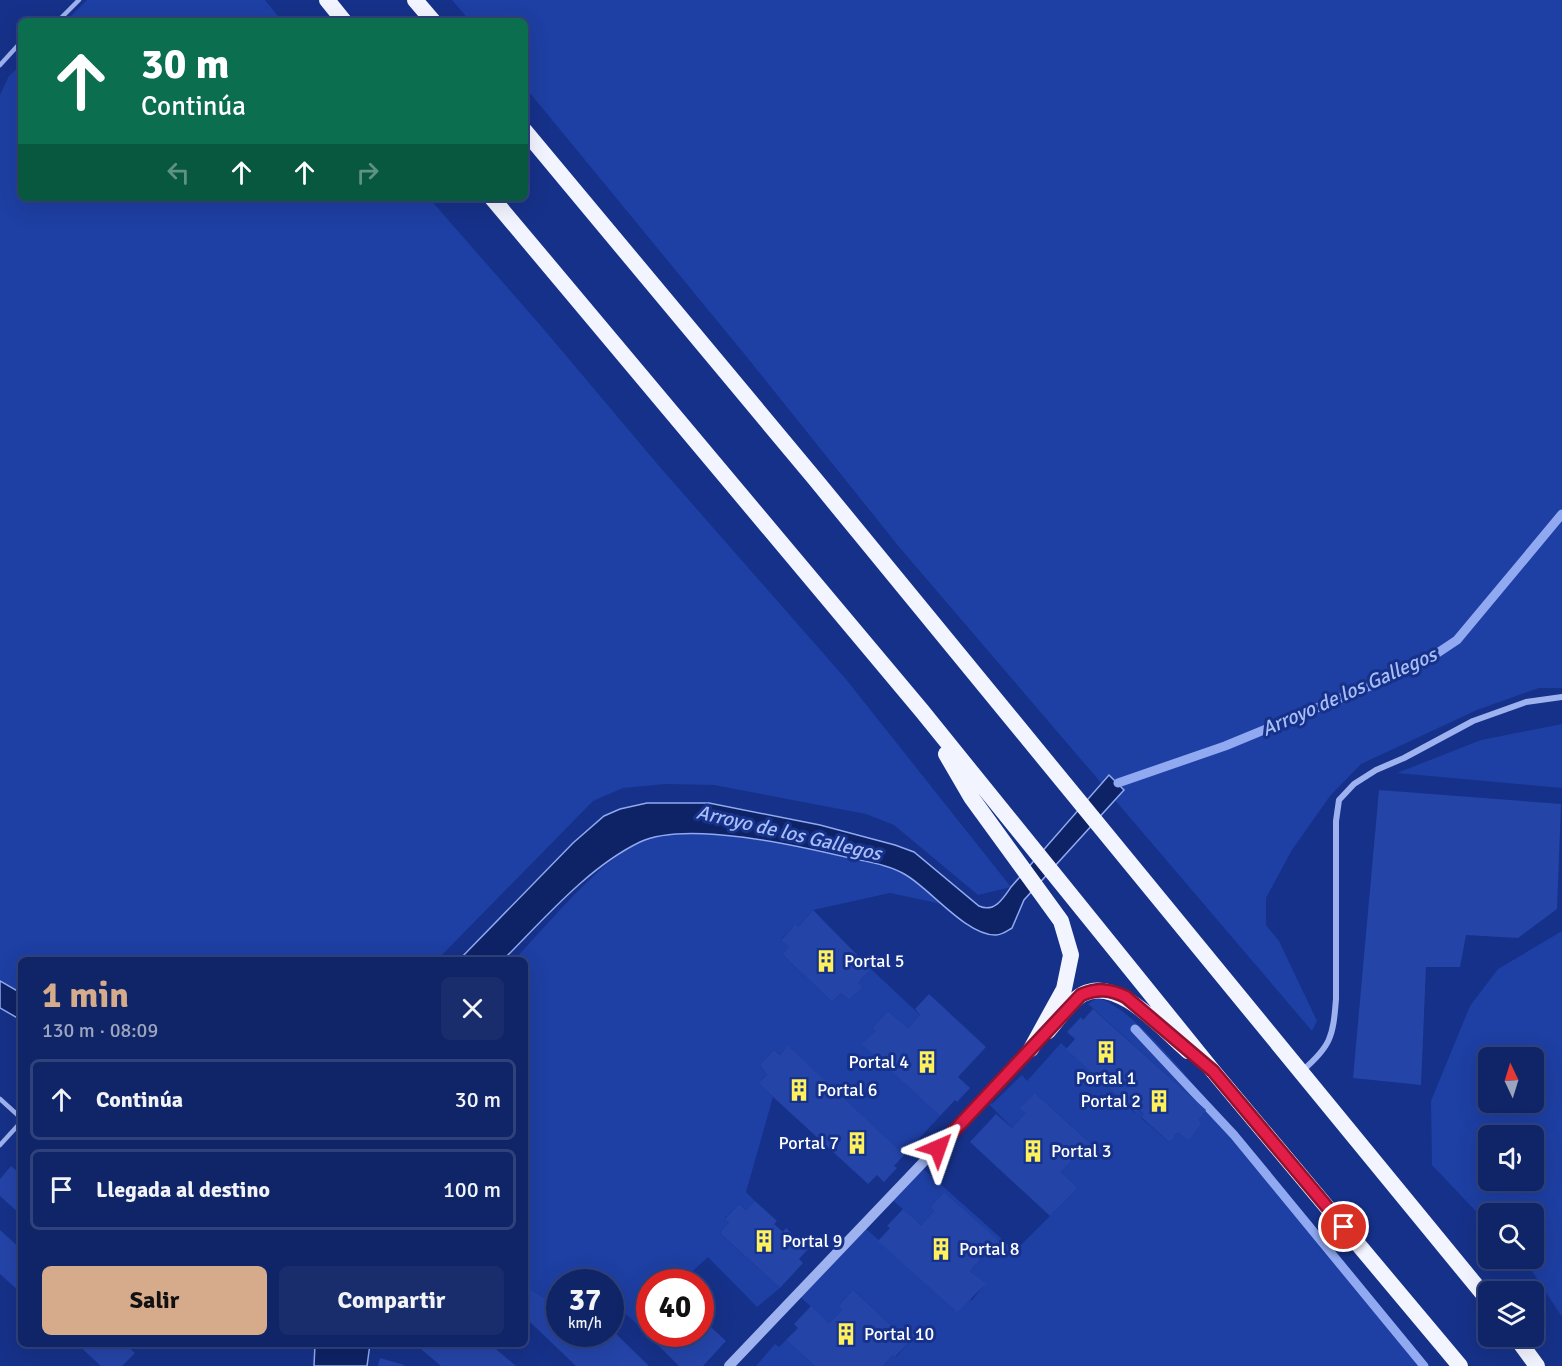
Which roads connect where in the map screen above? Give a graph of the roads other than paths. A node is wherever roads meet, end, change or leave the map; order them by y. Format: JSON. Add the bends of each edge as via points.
{"nodes":[{"id":1,"x":79,"y":0,"type":"edge"},
{"id":2,"x":327,"y":0,"type":"edge"},
{"id":3,"x":415,"y":0,"type":"edge"},
{"id":4,"x":61,"y":18,"type":"edge"},
{"id":5,"x":342,"y":18,"type":"edge"},
{"id":6,"x":430,"y":18,"type":"edge"},
{"id":7,"x":18,"y":45,"type":"edge"},
{"id":8,"x":1,"y":61,"type":"edge"},
{"id":9,"x":528,"y":135,"type":"edge"},
{"id":10,"x":495,"y":201,"type":"edge"},
{"id":11,"x":1562,"y":698,"type":"edge"},
{"id":12,"x":922,"y":711,"type":"junction"},
{"id":13,"x":1031,"y":1049,"type":"junction"},
{"id":14,"x":1213,"y":1071,"type":"junction"},
{"id":15,"x":1302,"y":1072,"type":"junction"},
{"id":16,"x":0,"y":1099,"type":"edge"},
{"id":17,"x":18,"y":1117,"type":"edge"},
{"id":18,"x":18,"y":1124,"type":"edge"},
{"id":19,"x":0,"y":1145,"type":"edge"},
{"id":20,"x":1478,"y":1288,"type":"edge"},
{"id":21,"x":1523,"y":1347,"type":"edge"},
{"id":22,"x":729,"y":1366,"type":"edge"},
{"id":23,"x":1460,"y":1366,"type":"edge"},
{"id":24,"x":1537,"y":1366,"type":"edge"}],
"edges":[{"from":1,"to":4,"type":"lane"},
{"from":2,"to":5,"type":"highway"},
{"from":3,"to":6,"type":"highway"},
{"from":7,"to":8,"type":"lane"},
{"from":9,"to":15,"type":"highway"},
{"from":10,"to":12,"type":"highway"},
{"from":11,"to":15,"type":"street","via":[[1526,702],[1473,721],[1376,770],[1339,800],[1334,1029],[1325,1050]]},
{"from":12,"to":13,"type":"highway","via":[[971,797],[1061,921],[1071,955],[1068,973],[1064,989]]},
{"from":12,"to":14,"type":"highway"},
{"from":13,"to":14,"type":"highway","via":[[1081,995],[1104,990],[1126,997]]},
{"from":13,"to":22,"type":"street"},
{"from":14,"to":23,"type":"highway"},
{"from":15,"to":20,"type":"highway"},
{"from":16,"to":17,"type":"lane"},
{"from":18,"to":19,"type":"lane"},
{"from":21,"to":24,"type":"highway"}]}
